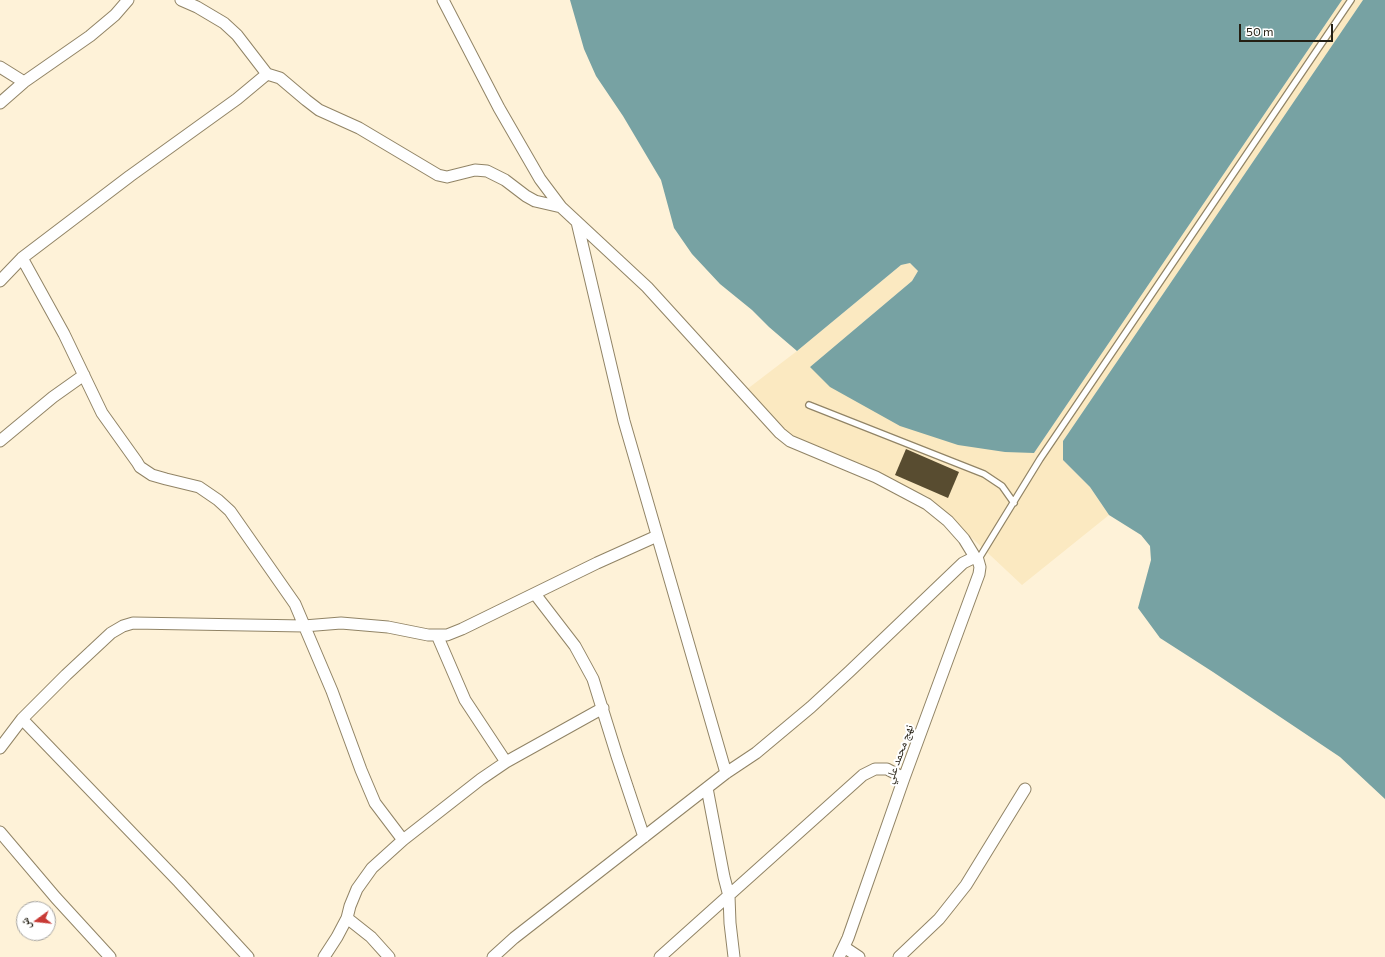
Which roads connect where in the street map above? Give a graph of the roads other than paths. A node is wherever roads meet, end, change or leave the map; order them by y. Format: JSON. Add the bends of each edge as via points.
{"nodes":[{"id":1,"x":128,"y":0,"type":"edge"},
{"id":2,"x":181,"y":0,"type":"edge"},
{"id":3,"x":443,"y":0,"type":"edge"},
{"id":4,"x":1351,"y":0,"type":"edge"},
{"id":5,"x":0,"y":67,"type":"edge"},
{"id":6,"x":267,"y":74,"type":"junction"},
{"id":7,"x":24,"y":82,"type":"junction"},
{"id":8,"x":0,"y":103,"type":"edge"},
{"id":9,"x":561,"y":208,"type":"junction"},
{"id":10,"x":577,"y":222,"type":"junction"},
{"id":11,"x":22,"y":258,"type":"junction"},
{"id":12,"x":0,"y":281,"type":"edge"},
{"id":13,"x":84,"y":375,"type":"junction"},
{"id":14,"x":808,"y":405,"type":"dead end"},
{"id":15,"x":0,"y":441,"type":"edge"},
{"id":16,"x":1014,"y":503,"type":"junction"},
{"id":17,"x":657,"y":536,"type":"junction"},
{"id":18,"x":976,"y":559,"type":"junction"},
{"id":19,"x":535,"y":594,"type":"junction"},
{"id":20,"x":304,"y":626,"type":"junction"},
{"id":21,"x":437,"y":635,"type":"junction"},
{"id":22,"x":602,"y":708,"type":"junction"},
{"id":23,"x":22,"y":719,"type":"junction"},
{"id":24,"x":0,"y":748,"type":"edge"},
{"id":25,"x":506,"y":762,"type":"junction"},
{"id":26,"x":726,"y":773,"type":"junction"},
{"id":27,"x":904,"y":778,"type":"junction"},
{"id":28,"x":707,"y":788,"type":"junction"},
{"id":29,"x":1025,"y":789,"type":"dead end"},
{"id":30,"x":0,"y":832,"type":"edge"},
{"id":31,"x":644,"y":836,"type":"junction"},
{"id":32,"x":403,"y":840,"type":"junction"},
{"id":33,"x":729,"y":896,"type":"junction"},
{"id":34,"x":347,"y":918,"type":"junction"},
{"id":35,"x":844,"y":947,"type":"junction"},
{"id":36,"x":110,"y":957,"type":"edge"},
{"id":37,"x":248,"y":957,"type":"edge"},
{"id":38,"x":324,"y":957,"type":"edge"},
{"id":39,"x":389,"y":957,"type":"edge"},
{"id":40,"x":493,"y":957,"type":"edge"},
{"id":41,"x":660,"y":957,"type":"edge"},
{"id":42,"x":734,"y":957,"type":"edge"},
{"id":43,"x":839,"y":957,"type":"edge"},
{"id":44,"x":859,"y":957,"type":"edge"},
{"id":45,"x":899,"y":957,"type":"edge"}],
"edges":[{"from":1,"to":7,"type":"street","via":[[116,15],[90,36]]},
{"from":2,"to":6,"type":"street","via":[[224,23],[237,35]]},
{"from":3,"to":9,"type":"street","via":[[499,108],[540,179]]},
{"from":4,"to":16,"type":"lane","via":[[1040,458]]},
{"from":5,"to":7,"type":"street"},
{"from":6,"to":9,"type":"street","via":[[280,78],[319,110],[359,128],[438,175],[447,177],[479,170],[487,171],[505,180],[526,196]]},
{"from":6,"to":11,"type":"street"},
{"from":7,"to":8,"type":"street"},
{"from":9,"to":10,"type":"street"},
{"from":10,"to":17,"type":"street","via":[[624,421]]},
{"from":10,"to":18,"type":"street","via":[[647,287],[780,433],[790,441],[876,477],[928,504],[959,533]]},
{"from":11,"to":12,"type":"street"},
{"from":11,"to":13,"type":"street"},
{"from":13,"to":15,"type":"street"},
{"from":13,"to":20,"type":"street","via":[[102,412],[140,467],[152,475],[198,487],[230,511],[295,604]]},
{"from":14,"to":16,"type":"lane","via":[[984,474],[1002,486]]},
{"from":16,"to":18,"type":"lane"},
{"from":17,"to":19,"type":"street"},
{"from":17,"to":26,"type":"street"},
{"from":18,"to":26,"type":"street","via":[[963,563],[811,706],[756,753]]},
{"from":18,"to":27,"type":"street","name":"نهج محمد علي","via":[[980,567],[979,574]]},
{"from":19,"to":21,"type":"street","via":[[462,629],[447,635]]},
{"from":19,"to":22,"type":"street","via":[[574,646],[593,679]]},
{"from":20,"to":21,"type":"street","via":[[341,623]]},
{"from":20,"to":23,"type":"street","via":[[133,623],[123,626],[111,633]]},
{"from":20,"to":32,"type":"street","via":[[375,803]]},
{"from":21,"to":25,"type":"street","via":[[465,700]]},
{"from":22,"to":25,"type":"street"},
{"from":22,"to":31,"type":"street"},
{"from":23,"to":24,"type":"street"},
{"from":23,"to":37,"type":"street"},
{"from":25,"to":32,"type":"street"},
{"from":26,"to":28,"type":"street"},
{"from":27,"to":33,"type":"street","via":[[887,769],[875,769],[863,775]]},
{"from":27,"to":35,"type":"street","name":"نهج محمد علي"},
{"from":28,"to":31,"type":"street"},
{"from":28,"to":33,"type":"street"},
{"from":29,"to":45,"type":"street","via":[[966,885],[939,919]]},
{"from":30,"to":36,"type":"street"},
{"from":31,"to":40,"type":"street"},
{"from":32,"to":34,"type":"street","via":[[372,868],[357,889]]},
{"from":33,"to":41,"type":"street"},
{"from":33,"to":42,"type":"street"},
{"from":34,"to":38,"type":"street"},
{"from":34,"to":39,"type":"street","via":[[371,937]]},
{"from":35,"to":43,"type":"street","name":"نهج محمد علي"},
{"from":35,"to":44,"type":"street"}]}
